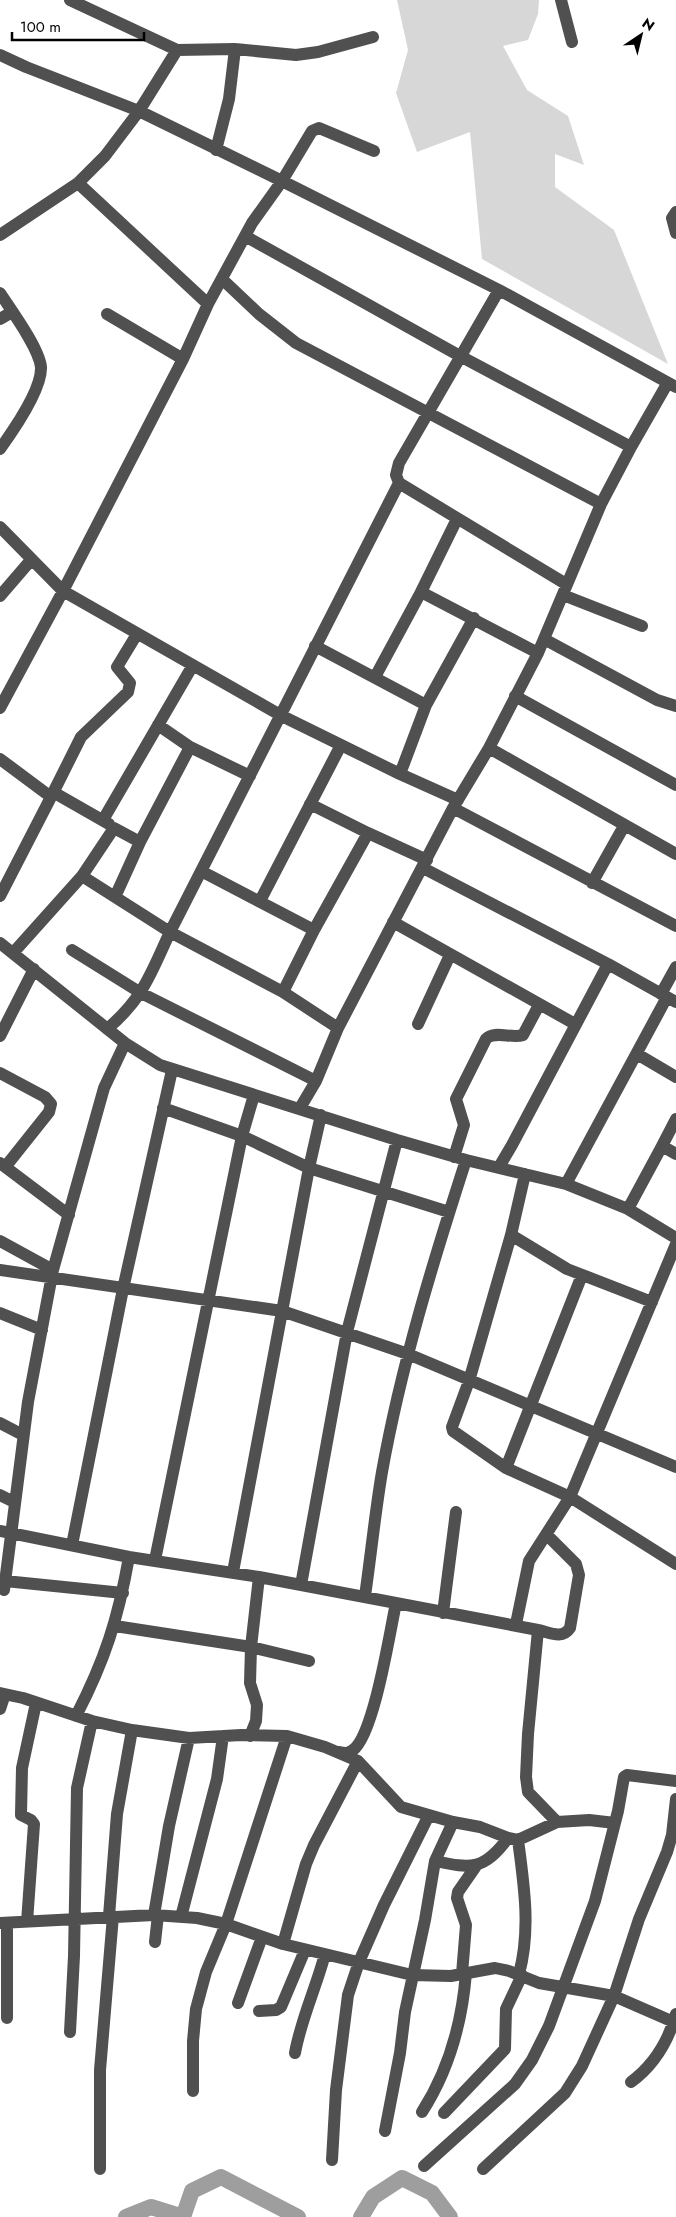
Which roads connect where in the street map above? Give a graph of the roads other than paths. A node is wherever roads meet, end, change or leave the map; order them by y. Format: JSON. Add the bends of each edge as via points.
{"nodes":[{"id":1,"x":70,"y":0,"type":"edge"},
{"id":2,"x":561,"y":0,"type":"edge"},
{"id":3,"x":374,"y":37,"type":"dead end"},
{"id":4,"x":572,"y":42,"type":"dead end"},
{"id":5,"x":177,"y":50,"type":"junction"},
{"id":6,"x":235,"y":50,"type":"junction"},
{"id":7,"x":0,"y":55,"type":"edge"},
{"id":8,"x":139,"y":111,"type":"junction"},
{"id":9,"x":216,"y":150,"type":"junction"},
{"id":10,"x":374,"y":151,"type":"dead end"},
{"id":11,"x":282,"y":181,"type":"junction"},
{"id":12,"x":78,"y":183,"type":"junction"},
{"id":13,"x":676,"y":212,"type":"edge"},
{"id":14,"x":676,"y":233,"type":"edge"},
{"id":15,"x":0,"y":235,"type":"edge"},
{"id":16,"x":245,"y":236,"type":"junction"},
{"id":17,"x":222,"y":279,"type":"junction"},
{"id":18,"x":499,"y":290,"type":"junction"},
{"id":19,"x":0,"y":293,"type":"edge"},
{"id":20,"x":208,"y":304,"type":"junction"},
{"id":21,"x":12,"y":312,"type":"junction"},
{"id":22,"x":107,"y":314,"type":"dead end"},
{"id":23,"x":0,"y":319,"type":"edge"},
{"id":24,"x":460,"y":356,"type":"junction"},
{"id":25,"x":183,"y":359,"type":"junction"},
{"id":26,"x":671,"y":386,"type":"edge"},
{"id":27,"x":428,"y":412,"type":"junction"},
{"id":28,"x":630,"y":447,"type":"junction"},
{"id":29,"x":0,"y":449,"type":"edge"},
{"id":30,"x":399,"y":482,"type":"junction"},
{"id":31,"x":601,"y":504,"type":"junction"},
{"id":32,"x":457,"y":519,"type":"junction"},
{"id":33,"x":0,"y":528,"type":"edge"},
{"id":34,"x":31,"y":560,"type":"junction"},
{"id":35,"x":565,"y":590,"type":"junction"},
{"id":36,"x":63,"y":591,"type":"junction"},
{"id":37,"x":421,"y":592,"type":"junction"},
{"id":38,"x":0,"y":596,"type":"edge"},
{"id":39,"x":474,"y":618,"type":"junction"},
{"id":40,"x":642,"y":626,"type":"dead end"},
{"id":41,"x":137,"y":634,"type":"junction"},
{"id":42,"x":544,"y":639,"type":"junction"},
{"id":43,"x":314,"y":646,"type":"junction"},
{"id":44,"x":538,"y":653,"type":"junction"},
{"id":45,"x":193,"y":665,"type":"junction"},
{"id":46,"x":375,"y":677,"type":"junction"},
{"id":47,"x":515,"y":696,"type":"junction"},
{"id":48,"x":426,"y":705,"type":"junction"},
{"id":49,"x":676,"y":706,"type":"edge"},
{"id":50,"x":0,"y":708,"type":"edge"},
{"id":51,"x":282,"y":716,"type":"junction"},
{"id":52,"x":158,"y":725,"type":"junction"},
{"id":53,"x":341,"y":745,"type":"junction"},
{"id":54,"x":190,"y":747,"type":"junction"},
{"id":55,"x":488,"y":748,"type":"junction"},
{"id":56,"x":0,"y":759,"type":"edge"},
{"id":57,"x":400,"y":774,"type":"junction"},
{"id":58,"x":250,"y":776,"type":"junction"},
{"id":59,"x":676,"y":784,"type":"edge"},
{"id":60,"x":52,"y":794,"type":"junction"},
{"id":61,"x":310,"y":804,"type":"junction"},
{"id":62,"x":456,"y":804,"type":"junction"},
{"id":63,"x":109,"y":824,"type":"junction"},
{"id":64,"x":624,"y":826,"type":"junction"},
{"id":65,"x":368,"y":833,"type":"junction"},
{"id":66,"x":140,"y":842,"type":"junction"},
{"id":67,"x":676,"y":854,"type":"edge"},
{"id":68,"x":425,"y":864,"type":"junction"},
{"id":69,"x":201,"y":871,"type":"junction"},
{"id":70,"x":82,"y":876,"type":"junction"},
{"id":71,"x":4,"y":878,"type":"edge"},
{"id":72,"x":592,"y":883,"type":"junction"},
{"id":73,"x":0,"y":896,"type":"edge"},
{"id":74,"x":115,"y":897,"type":"junction"},
{"id":75,"x":260,"y":901,"type":"junction"},
{"id":76,"x":393,"y":922,"type":"junction"},
{"id":77,"x":676,"y":926,"type":"edge"},
{"id":78,"x":314,"y":930,"type":"junction"},
{"id":79,"x":170,"y":932,"type":"junction"},
{"id":80,"x":0,"y":943,"type":"edge"},
{"id":81,"x":72,"y":950,"type":"dead end"},
{"id":82,"x":13,"y":953,"type":"junction"},
{"id":83,"x":450,"y":956,"type":"junction"},
{"id":84,"x":608,"y":964,"type":"junction"},
{"id":85,"x":676,"y":967,"type":"edge"},
{"id":86,"x":34,"y":969,"type":"junction"},
{"id":87,"x":283,"y":992,"type":"junction"},
{"id":88,"x":141,"y":993,"type":"junction"},
{"id":89,"x":668,"y":998,"type":"edge"},
{"id":90,"x":539,"y":1005,"type":"junction"},
{"id":91,"x":418,"y":1024,"type":"dead end"},
{"id":92,"x":575,"y":1024,"type":"junction"},
{"id":93,"x":107,"y":1028,"type":"junction"},
{"id":94,"x":338,"y":1028,"type":"junction"},
{"id":95,"x":0,"y":1036,"type":"edge"},
{"id":96,"x":125,"y":1043,"type":"junction"},
{"id":97,"x":637,"y":1054,"type":"junction"},
{"id":98,"x":172,"y":1070,"type":"junction"},
{"id":99,"x":0,"y":1073,"type":"edge"},
{"id":100,"x":676,"y":1077,"type":"edge"},
{"id":101,"x":316,"y":1081,"type":"junction"},
{"id":102,"x":254,"y":1095,"type":"junction"},
{"id":103,"x":162,"y":1108,"type":"junction"},
{"id":104,"x":300,"y":1108,"type":"junction"},
{"id":105,"x":320,"y":1115,"type":"junction"},
{"id":106,"x":676,"y":1119,"type":"edge"},
{"id":107,"x":242,"y":1136,"type":"junction"},
{"id":108,"x":397,"y":1140,"type":"junction"},
{"id":109,"x":662,"y":1146,"type":"junction"},
{"id":110,"x":676,"y":1154,"type":"edge"},
{"id":111,"x":460,"y":1158,"type":"junction"},
{"id":112,"x":3,"y":1165,"type":"edge"},
{"id":113,"x":499,"y":1167,"type":"junction"},
{"id":114,"x":309,"y":1168,"type":"junction"},
{"id":115,"x":525,"y":1174,"type":"junction"},
{"id":116,"x":566,"y":1184,"type":"junction"},
{"id":117,"x":383,"y":1193,"type":"junction"},
{"id":118,"x":628,"y":1209,"type":"junction"},
{"id":119,"x":449,"y":1212,"type":"junction"},
{"id":120,"x":69,"y":1215,"type":"junction"},
{"id":121,"x":511,"y":1235,"type":"junction"},
{"id":122,"x":676,"y":1238,"type":"edge"},
{"id":123,"x":0,"y":1241,"type":"edge"},
{"id":124,"x":676,"y":1244,"type":"edge"},
{"id":125,"x":0,"y":1270,"type":"edge"},
{"id":126,"x":52,"y":1274,"type":"junction"},
{"id":127,"x":582,"y":1275,"type":"junction"},
{"id":128,"x":123,"y":1289,"type":"junction"},
{"id":129,"x":208,"y":1301,"type":"junction"},
{"id":130,"x":652,"y":1302,"type":"junction"},
{"id":131,"x":282,"y":1310,"type":"junction"},
{"id":132,"x":0,"y":1313,"type":"edge"},
{"id":133,"x":42,"y":1330,"type":"junction"},
{"id":134,"x":347,"y":1332,"type":"junction"},
{"id":135,"x":408,"y":1354,"type":"junction"},
{"id":136,"x":469,"y":1381,"type":"junction"},
{"id":137,"x":531,"y":1407,"type":"junction"},
{"id":138,"x":0,"y":1423,"type":"edge"},
{"id":139,"x":596,"y":1434,"type":"junction"},
{"id":140,"x":23,"y":1435,"type":"junction"},
{"id":141,"x":676,"y":1467,"type":"edge"},
{"id":142,"x":506,"y":1468,"type":"junction"},
{"id":143,"x":0,"y":1495,"type":"edge"},
{"id":144,"x":570,"y":1497,"type":"junction"},
{"id":145,"x":14,"y":1502,"type":"junction"},
{"id":146,"x":456,"y":1512,"type":"dead end"},
{"id":147,"x":5,"y":1532,"type":"edge"},
{"id":148,"x":547,"y":1535,"type":"junction"},
{"id":149,"x":72,"y":1545,"type":"junction"},
{"id":150,"x":129,"y":1557,"type":"junction"},
{"id":151,"x":155,"y":1560,"type":"junction"},
{"id":152,"x":676,"y":1564,"type":"edge"},
{"id":153,"x":233,"y":1572,"type":"junction"},
{"id":154,"x":259,"y":1577,"type":"junction"},
{"id":155,"x":301,"y":1585,"type":"junction"},
{"id":156,"x":123,"y":1593,"type":"junction"},
{"id":157,"x":365,"y":1596,"type":"junction"},
{"id":158,"x":396,"y":1603,"type":"junction"},
{"id":159,"x":443,"y":1613,"type":"junction"},
{"id":160,"x":516,"y":1624,"type":"junction"},
{"id":161,"x":115,"y":1626,"type":"junction"},
{"id":162,"x":538,"y":1630,"type":"junction"},
{"id":163,"x":251,"y":1646,"type":"junction"},
{"id":164,"x":308,"y":1661,"type":"dead end"},
{"id":165,"x":0,"y":1693,"type":"edge"},
{"id":166,"x":36,"y":1702,"type":"junction"},
{"id":167,"x":0,"y":1709,"type":"edge"},
{"id":168,"x":76,"y":1716,"type":"junction"},
{"id":169,"x":92,"y":1721,"type":"junction"},
{"id":170,"x":132,"y":1730,"type":"junction"},
{"id":171,"x":223,"y":1736,"type":"junction"},
{"id":172,"x":250,"y":1736,"type":"junction"},
{"id":173,"x":287,"y":1736,"type":"junction"},
{"id":174,"x":189,"y":1738,"type":"junction"},
{"id":175,"x":335,"y":1751,"type":"junction"},
{"id":176,"x":358,"y":1761,"type":"junction"},
{"id":177,"x":676,"y":1781,"type":"edge"},
{"id":178,"x":676,"y":1799,"type":"edge"},
{"id":179,"x":429,"y":1815,"type":"junction"},
{"id":180,"x":454,"y":1822,"type":"junction"},
{"id":181,"x":557,"y":1822,"type":"junction"},
{"id":182,"x":615,"y":1823,"type":"junction"},
{"id":183,"x":513,"y":1839,"type":"junction"},
{"id":184,"x":435,"y":1861,"type":"junction"},
{"id":185,"x":476,"y":1866,"type":"junction"},
{"id":186,"x":156,"y":1915,"type":"junction"},
{"id":187,"x":111,"y":1916,"type":"junction"},
{"id":188,"x":73,"y":1918,"type":"junction"},
{"id":189,"x":181,"y":1918,"type":"junction"},
{"id":190,"x":26,"y":1922,"type":"junction"},
{"id":191,"x":3,"y":1923,"type":"edge"},
{"id":192,"x":226,"y":1924,"type":"junction"},
{"id":193,"x":262,"y":1937,"type":"junction"},
{"id":194,"x":156,"y":1942,"type":"dead end"},
{"id":195,"x":283,"y":1944,"type":"junction"},
{"id":196,"x":305,"y":1950,"type":"junction"},
{"id":197,"x":325,"y":1954,"type":"junction"},
{"id":198,"x":359,"y":1962,"type":"junction"},
{"id":199,"x":464,"y":1973,"type":"junction"},
{"id":200,"x":412,"y":1975,"type":"junction"},
{"id":201,"x":521,"y":1975,"type":"junction"},
{"id":202,"x":562,"y":1987,"type":"junction"},
{"id":203,"x":614,"y":1996,"type":"junction"},
{"id":204,"x":238,"y":2003,"type":"dead end"},
{"id":205,"x":259,"y":2011,"type":"dead end"},
{"id":206,"x":7,"y":2018,"type":"dead end"},
{"id":207,"x":675,"y":2019,"type":"edge"},
{"id":208,"x":70,"y":2032,"type":"dead end"},
{"id":209,"x":295,"y":2052,"type":"dead end"},
{"id":210,"x":631,"y":2082,"type":"dead end"},
{"id":211,"x":193,"y":2092,"type":"dead end"},
{"id":212,"x":422,"y":2112,"type":"dead end"},
{"id":213,"x":444,"y":2113,"type":"dead end"},
{"id":214,"x":384,"y":2132,"type":"dead end"},
{"id":215,"x":332,"y":2160,"type":"dead end"},
{"id":216,"x":424,"y":2166,"type":"dead end"},
{"id":217,"x":100,"y":2169,"type":"dead end"},
{"id":218,"x":483,"y":2169,"type":"dead end"}],
"edges":[{"from":1,"to":5,"type":"street"},
{"from":2,"to":4,"type":"street"},
{"from":3,"to":6,"type":"street","via":[[296,55]]},
{"from":5,"to":6,"type":"street"},
{"from":5,"to":8,"type":"street"},
{"from":6,"to":9,"type":"street","via":[[230,99]]},
{"from":7,"to":8,"type":"street"},
{"from":8,"to":9,"type":"street"},
{"from":8,"to":12,"type":"street","via":[[105,156]]},
{"from":9,"to":11,"type":"street"},
{"from":10,"to":11,"type":"street","via":[[319,128],[312,131]]},
{"from":11,"to":16,"type":"street"},
{"from":11,"to":18,"type":"street"},
{"from":12,"to":15,"type":"street"},
{"from":12,"to":20,"type":"street"},
{"from":13,"to":14,"type":"street","via":[[672,218]]},
{"from":16,"to":17,"type":"street"},
{"from":16,"to":24,"type":"street"},
{"from":17,"to":20,"type":"street"},
{"from":17,"to":27,"type":"street","via":[[296,343]]},
{"from":18,"to":24,"type":"street"},
{"from":18,"to":26,"type":"street"},
{"from":19,"to":21,"type":"street"},
{"from":20,"to":25,"type":"street"},
{"from":21,"to":23,"type":"street"},
{"from":21,"to":29,"type":"street","via":[[37,353],[41,367],[34,392]]},
{"from":22,"to":25,"type":"street"},
{"from":24,"to":27,"type":"street"},
{"from":24,"to":28,"type":"street"},
{"from":25,"to":36,"type":"street"},
{"from":26,"to":28,"type":"street"},
{"from":27,"to":30,"type":"street","via":[[399,463],[396,475]]},
{"from":27,"to":31,"type":"street"},
{"from":28,"to":31,"type":"street"},
{"from":30,"to":32,"type":"street"},
{"from":30,"to":43,"type":"street"},
{"from":31,"to":35,"type":"street"},
{"from":32,"to":35,"type":"street"},
{"from":32,"to":37,"type":"street"},
{"from":33,"to":34,"type":"street"},
{"from":34,"to":36,"type":"street"},
{"from":34,"to":38,"type":"street"},
{"from":35,"to":40,"type":"street"},
{"from":35,"to":42,"type":"street"},
{"from":36,"to":41,"type":"street"},
{"from":36,"to":50,"type":"street"},
{"from":37,"to":39,"type":"street"},
{"from":37,"to":46,"type":"street"},
{"from":39,"to":44,"type":"street"},
{"from":39,"to":48,"type":"street"},
{"from":41,"to":45,"type":"street"},
{"from":41,"to":60,"type":"street","via":[[117,667],[130,683],[128,692],[81,737]]},
{"from":42,"to":44,"type":"street"},
{"from":42,"to":49,"type":"street","via":[[657,700]]},
{"from":43,"to":46,"type":"street"},
{"from":43,"to":51,"type":"street"},
{"from":44,"to":47,"type":"street"},
{"from":45,"to":51,"type":"street"},
{"from":45,"to":52,"type":"street"},
{"from":46,"to":48,"type":"street"},
{"from":47,"to":55,"type":"street"},
{"from":47,"to":59,"type":"street"},
{"from":48,"to":57,"type":"street"},
{"from":51,"to":53,"type":"street"},
{"from":51,"to":58,"type":"street"},
{"from":52,"to":54,"type":"street"},
{"from":52,"to":63,"type":"street"},
{"from":53,"to":57,"type":"street"},
{"from":53,"to":61,"type":"street"},
{"from":54,"to":58,"type":"street"},
{"from":54,"to":66,"type":"street"},
{"from":55,"to":62,"type":"street"},
{"from":55,"to":64,"type":"street"},
{"from":56,"to":60,"type":"street"},
{"from":57,"to":62,"type":"street"},
{"from":58,"to":69,"type":"street"},
{"from":60,"to":63,"type":"street"},
{"from":60,"to":71,"type":"street"},
{"from":61,"to":65,"type":"street"},
{"from":61,"to":75,"type":"street"},
{"from":62,"to":68,"type":"street"},
{"from":62,"to":72,"type":"street"},
{"from":63,"to":66,"type":"street"},
{"from":63,"to":70,"type":"street"},
{"from":64,"to":67,"type":"street"},
{"from":64,"to":72,"type":"street"},
{"from":65,"to":68,"type":"street"},
{"from":65,"to":78,"type":"street"},
{"from":66,"to":74,"type":"street"},
{"from":68,"to":76,"type":"street"},
{"from":68,"to":84,"type":"street"},
{"from":69,"to":75,"type":"street"},
{"from":69,"to":79,"type":"street"},
{"from":70,"to":74,"type":"street"},
{"from":70,"to":82,"type":"street"},
{"from":71,"to":73,"type":"street"},
{"from":72,"to":77,"type":"street"},
{"from":74,"to":79,"type":"street"},
{"from":75,"to":78,"type":"street"},
{"from":76,"to":83,"type":"street"},
{"from":76,"to":94,"type":"street"},
{"from":78,"to":87,"type":"street"},
{"from":79,"to":87,"type":"street"},
{"from":79,"to":88,"type":"street"},
{"from":80,"to":82,"type":"street"},
{"from":81,"to":88,"type":"street"},
{"from":82,"to":86,"type":"street"},
{"from":83,"to":90,"type":"street"},
{"from":83,"to":91,"type":"street"},
{"from":84,"to":89,"type":"street"},
{"from":84,"to":92,"type":"street"},
{"from":85,"to":89,"type":"street"},
{"from":86,"to":93,"type":"street"},
{"from":86,"to":95,"type":"street"},
{"from":87,"to":94,"type":"street"},
{"from":88,"to":93,"type":"street","via":[[126,1013]]},
{"from":88,"to":101,"type":"street"},
{"from":89,"to":97,"type":"street"},
{"from":90,"to":92,"type":"street"},
{"from":90,"to":111,"type":"street","via":[[523,1035],[490,1035],[486,1038],[456,1099],[464,1125]]},
{"from":92,"to":113,"type":"street"},
{"from":93,"to":96,"type":"street"},
{"from":94,"to":101,"type":"street"},
{"from":96,"to":98,"type":"street"},
{"from":96,"to":120,"type":"street","via":[[104,1088]]},
{"from":97,"to":100,"type":"street"},
{"from":97,"to":116,"type":"street"},
{"from":98,"to":102,"type":"street"},
{"from":98,"to":103,"type":"street"},
{"from":99,"to":112,"type":"street","via":[[45,1097],[51,1104],[49,1112]]},
{"from":101,"to":104,"type":"street"},
{"from":102,"to":104,"type":"street"},
{"from":102,"to":107,"type":"street"},
{"from":103,"to":107,"type":"street"},
{"from":103,"to":128,"type":"street"},
{"from":104,"to":105,"type":"street"},
{"from":105,"to":108,"type":"street"},
{"from":105,"to":114,"type":"street"},
{"from":106,"to":109,"type":"street"},
{"from":107,"to":114,"type":"street"},
{"from":107,"to":129,"type":"street"},
{"from":108,"to":111,"type":"street"},
{"from":108,"to":117,"type":"street"},
{"from":109,"to":110,"type":"street"},
{"from":109,"to":118,"type":"street"},
{"from":111,"to":113,"type":"street"},
{"from":111,"to":119,"type":"street"},
{"from":112,"to":120,"type":"street"},
{"from":113,"to":115,"type":"street"},
{"from":114,"to":117,"type":"street"},
{"from":114,"to":131,"type":"street"},
{"from":115,"to":116,"type":"street"},
{"from":115,"to":121,"type":"street"},
{"from":116,"to":118,"type":"street"},
{"from":117,"to":119,"type":"street"},
{"from":117,"to":134,"type":"street"},
{"from":118,"to":122,"type":"street"},
{"from":119,"to":135,"type":"street"},
{"from":120,"to":126,"type":"street"},
{"from":121,"to":127,"type":"street"},
{"from":121,"to":136,"type":"street"},
{"from":123,"to":126,"type":"street"},
{"from":124,"to":130,"type":"street"},
{"from":125,"to":126,"type":"street"},
{"from":126,"to":128,"type":"street"},
{"from":126,"to":133,"type":"street"},
{"from":127,"to":130,"type":"street"},
{"from":127,"to":137,"type":"street"},
{"from":128,"to":129,"type":"street"},
{"from":128,"to":149,"type":"street"},
{"from":129,"to":131,"type":"street"},
{"from":129,"to":151,"type":"street"},
{"from":130,"to":139,"type":"street"},
{"from":131,"to":134,"type":"street"},
{"from":131,"to":153,"type":"street"},
{"from":132,"to":133,"type":"street"},
{"from":133,"to":140,"type":"street"},
{"from":134,"to":135,"type":"street"},
{"from":134,"to":155,"type":"street"},
{"from":135,"to":136,"type":"street"},
{"from":135,"to":157,"type":"street","via":[[382,1471]]},
{"from":136,"to":137,"type":"street"},
{"from":136,"to":142,"type":"street","via":[[453,1422],[453,1431]]},
{"from":137,"to":139,"type":"street"},
{"from":137,"to":142,"type":"street"},
{"from":138,"to":140,"type":"street"},
{"from":139,"to":141,"type":"street"},
{"from":139,"to":144,"type":"street"},
{"from":140,"to":145,"type":"street"},
{"from":142,"to":144,"type":"street"},
{"from":143,"to":145,"type":"street"},
{"from":144,"to":148,"type":"street"},
{"from":144,"to":152,"type":"street"},
{"from":145,"to":147,"type":"street"},
{"from":146,"to":159,"type":"street"},
{"from":147,"to":149,"type":"street"},
{"from":147,"to":156,"type":"street","via":[[4,1585]]},
{"from":148,"to":160,"type":"street","via":[[529,1561]]},
{"from":148,"to":162,"type":"street","via":[[576,1564],[579,1574],[567,1633],[561,1635]]},
{"from":149,"to":150,"type":"street"},
{"from":150,"to":151,"type":"street"},
{"from":150,"to":156,"type":"street"},
{"from":151,"to":153,"type":"street"},
{"from":153,"to":154,"type":"street"},
{"from":154,"to":155,"type":"street"},
{"from":154,"to":163,"type":"street"},
{"from":155,"to":157,"type":"street"},
{"from":156,"to":161,"type":"street"},
{"from":157,"to":158,"type":"street"},
{"from":158,"to":159,"type":"street"},
{"from":158,"to":175,"type":"street","via":[[376,1702],[367,1725],[354,1750],[346,1754]]},
{"from":159,"to":160,"type":"street"},
{"from":160,"to":162,"type":"street"},
{"from":161,"to":163,"type":"street"},
{"from":161,"to":168,"type":"street","via":[[97,1676]]},
{"from":162,"to":181,"type":"street","via":[[526,1777],[528,1792]]},
{"from":163,"to":164,"type":"street"},
{"from":163,"to":172,"type":"street","via":[[250,1683],[257,1705],[256,1721]]},
{"from":165,"to":166,"type":"street"},
{"from":165,"to":167,"type":"street","via":[[3,1700]]},
{"from":166,"to":168,"type":"street"},
{"from":166,"to":190,"type":"street","via":[[22,1775],[21,1815],[34,1824]]},
{"from":168,"to":169,"type":"street"},
{"from":169,"to":170,"type":"street"},
{"from":169,"to":188,"type":"street","via":[[77,1788]]},
{"from":170,"to":174,"type":"street"},
{"from":170,"to":187,"type":"street","via":[[117,1814]]},
{"from":171,"to":172,"type":"street"},
{"from":171,"to":174,"type":"street"},
{"from":171,"to":189,"type":"street","via":[[217,1779]]},
{"from":172,"to":173,"type":"street"},
{"from":173,"to":175,"type":"street"},
{"from":173,"to":192,"type":"street"},
{"from":174,"to":186,"type":"street","via":[[169,1826]]},
{"from":175,"to":176,"type":"street"},
{"from":176,"to":179,"type":"street","via":[[401,1807]]},
{"from":176,"to":195,"type":"street","via":[[306,1864]]},
{"from":177,"to":182,"type":"street","via":[[624,1777]]},
{"from":178,"to":203,"type":"street","via":[[667,1852],[639,1919]]},
{"from":179,"to":180,"type":"street"},
{"from":179,"to":198,"type":"street"},
{"from":180,"to":183,"type":"street"},
{"from":180,"to":184,"type":"street"},
{"from":181,"to":182,"type":"street","via":[[590,1820]]},
{"from":181,"to":183,"type":"street"},
{"from":182,"to":202,"type":"street","via":[[595,1901]]},
{"from":183,"to":185,"type":"street"},
{"from":183,"to":201,"type":"street","via":[[524,1882],[526,1936]]},
{"from":184,"to":185,"type":"street"},
{"from":184,"to":200,"type":"street"},
{"from":185,"to":199,"type":"street","via":[[457,1898],[466,1925]]},
{"from":186,"to":187,"type":"street"},
{"from":186,"to":189,"type":"street"},
{"from":186,"to":194,"type":"street"},
{"from":187,"to":188,"type":"street"},
{"from":187,"to":217,"type":"street","via":[[100,2070]]},
{"from":188,"to":190,"type":"street"},
{"from":188,"to":208,"type":"street"},
{"from":189,"to":192,"type":"street"},
{"from":190,"to":191,"type":"street"},
{"from":191,"to":206,"type":"street"},
{"from":192,"to":193,"type":"street"},
{"from":192,"to":211,"type":"street","via":[[206,1972],[196,2009]]},
{"from":193,"to":195,"type":"street"},
{"from":193,"to":204,"type":"street"},
{"from":195,"to":196,"type":"street"},
{"from":196,"to":197,"type":"street"},
{"from":196,"to":205,"type":"street","via":[[279,2009]]},
{"from":197,"to":198,"type":"street"},
{"from":197,"to":209,"type":"street","via":[[310,2004],[299,2027]]},
{"from":198,"to":200,"type":"street"},
{"from":198,"to":215,"type":"street","via":[[348,1995],[336,2090]]},
{"from":199,"to":200,"type":"street"},
{"from":199,"to":201,"type":"street","via":[[495,1968]]},
{"from":199,"to":212,"type":"street","via":[[463,2007],[457,2030],[437,2088]]},
{"from":200,"to":214,"type":"street"},
{"from":201,"to":202,"type":"street","via":[[539,1983]]},
{"from":201,"to":213,"type":"street","via":[[506,2009],[505,2049]]},
{"from":202,"to":203,"type":"street"},
{"from":202,"to":216,"type":"street","via":[[549,2026],[532,2060],[515,2084]]},
{"from":203,"to":207,"type":"street"},
{"from":203,"to":218,"type":"street","via":[[591,2049],[565,2093]]},
{"from":207,"to":210,"type":"street","via":[[661,2052]]}]}
